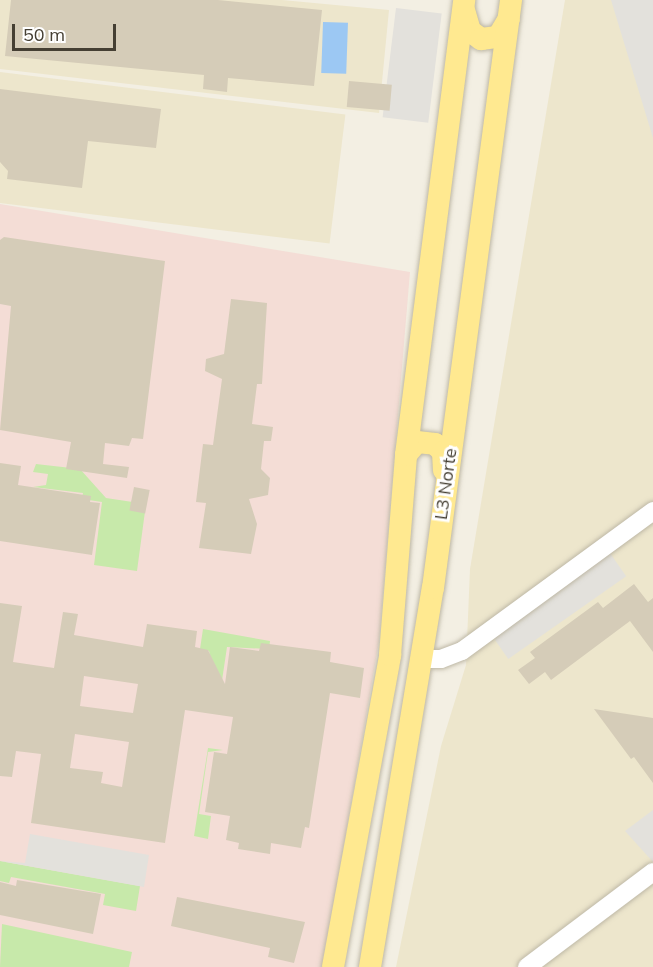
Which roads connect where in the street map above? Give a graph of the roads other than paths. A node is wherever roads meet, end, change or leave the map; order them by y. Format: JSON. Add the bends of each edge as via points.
{"nodes":[{"id":1,"x":464,"y":4,"type":"edge"},
{"id":2,"x":510,"y":9,"type":"edge"},
{"id":3,"x":406,"y":455,"type":"junction"},
{"id":4,"x":445,"y":495,"type":"junction"},
{"id":5,"x":653,"y":511,"type":"edge"},
{"id":6,"x":423,"y":659,"type":"junction"},
{"id":7,"x":653,"y":872,"type":"edge"},
{"id":8,"x":333,"y":967,"type":"edge"},
{"id":9,"x":370,"y":967,"type":"edge"},
{"id":10,"x":527,"y":967,"type":"edge"}],
"edges":[{"from":1,"to":2,"type":"main road","via":[[470,31],[481,39],[498,37]]},
{"from":1,"to":3,"type":"main road"},
{"from":2,"to":4,"type":"main road","name":"L3 Norte"},
{"from":3,"to":4,"type":"main road","via":[[417,442],[440,446]]},
{"from":3,"to":8,"type":"main road","via":[[390,655]]},
{"from":4,"to":6,"type":"main road","name":"L3 Norte"},
{"from":5,"to":6,"type":"street","via":[[462,651],[441,659]]},
{"from":6,"to":9,"type":"main road","name":"L3 Norte"},
{"from":7,"to":10,"type":"street"}]}
